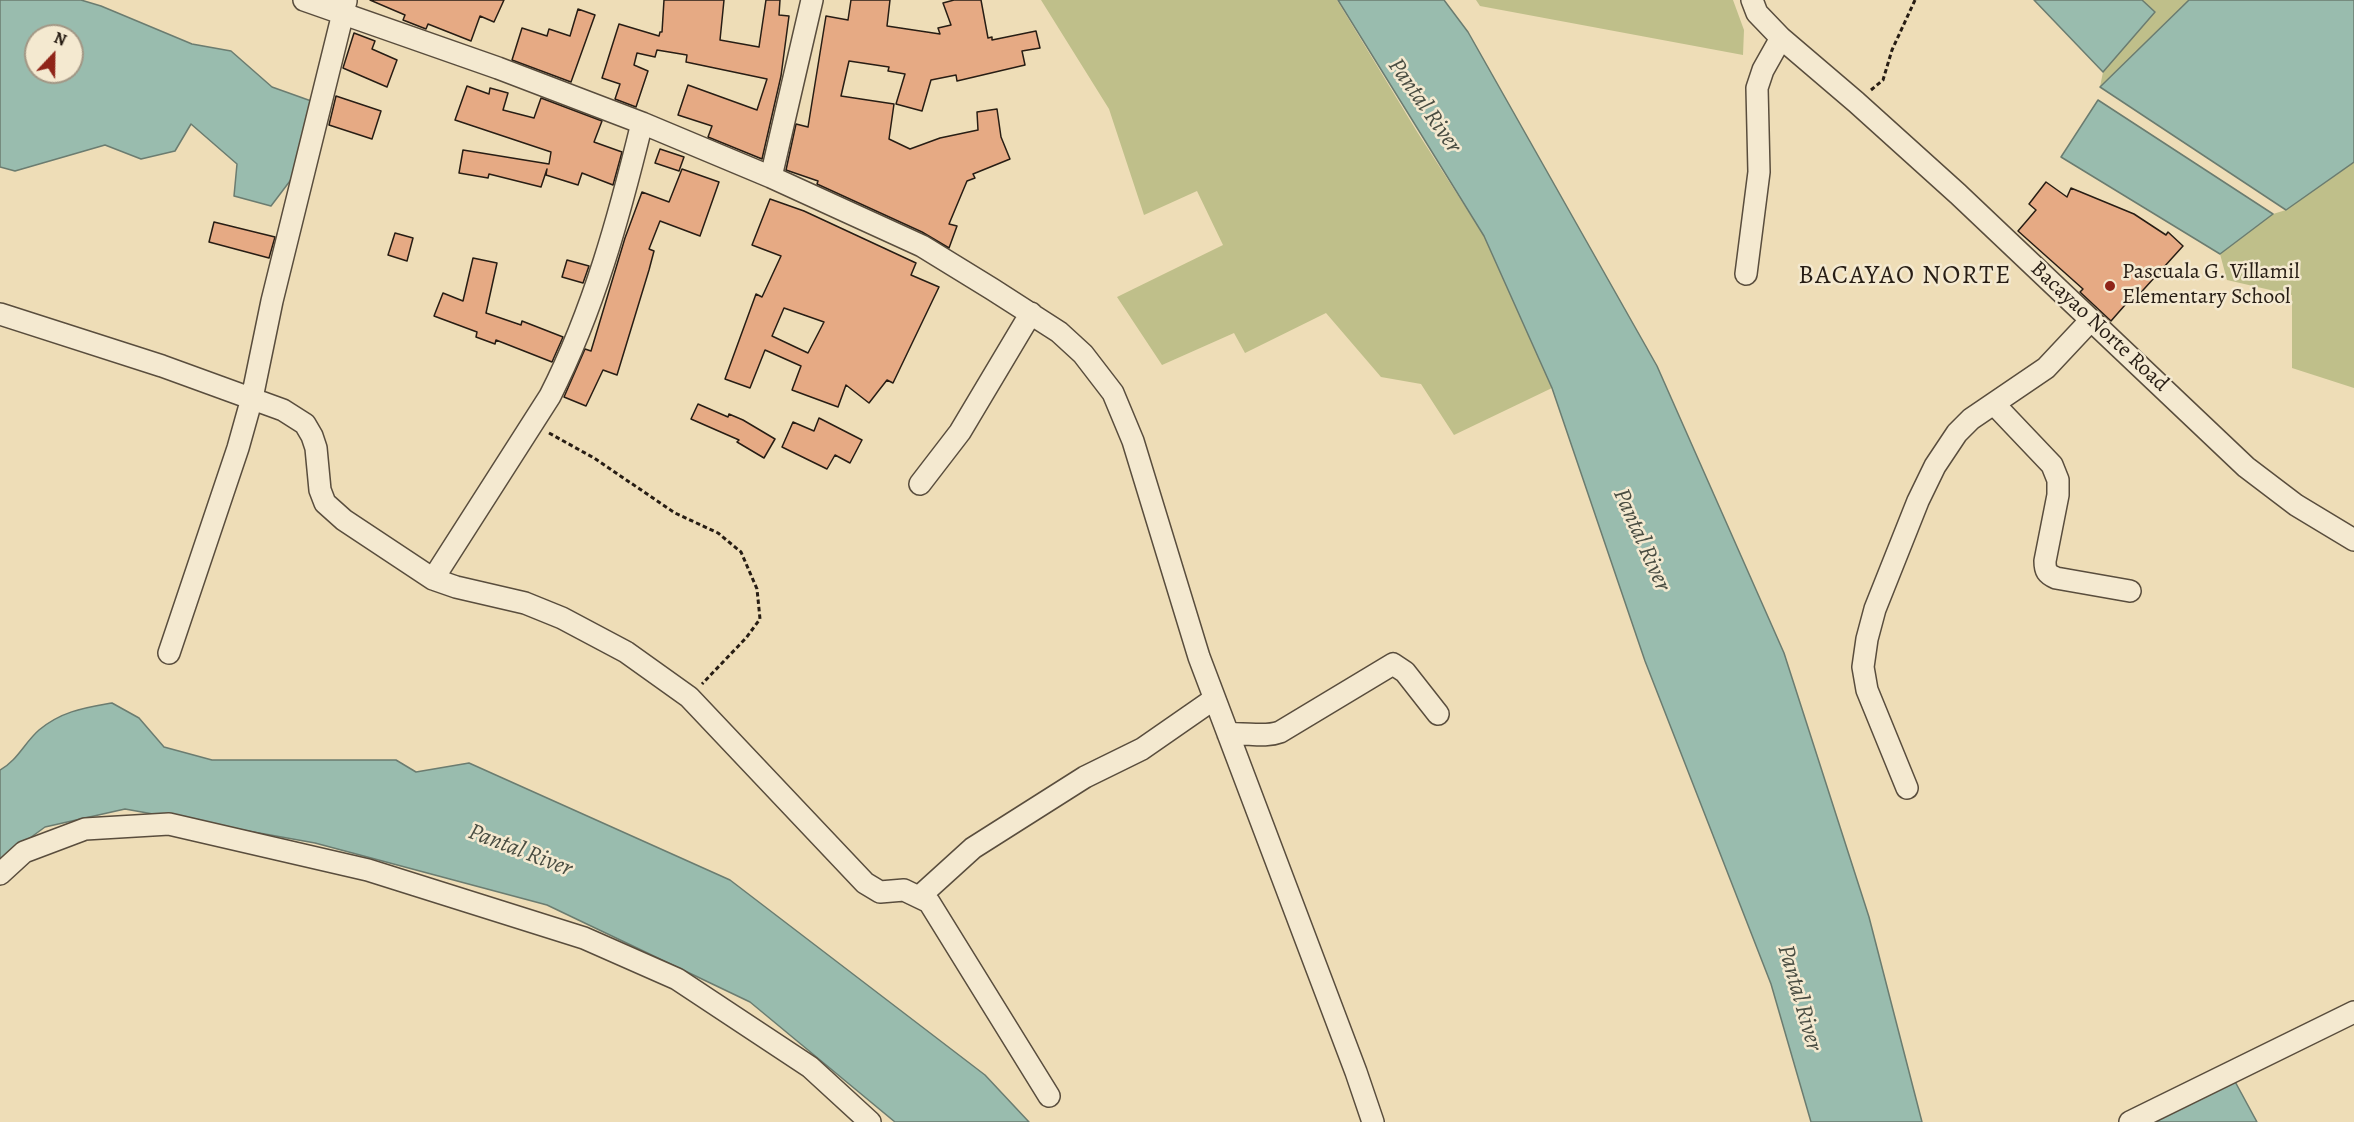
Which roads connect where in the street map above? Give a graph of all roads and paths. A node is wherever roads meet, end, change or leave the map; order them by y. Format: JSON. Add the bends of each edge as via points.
{"nodes":[{"id":1,"x":304,"y":0,"type":"edge"},
{"id":2,"x":812,"y":0,"type":"edge"},
{"id":3,"x":1752,"y":0,"type":"edge"},
{"id":4,"x":1915,"y":0,"type":"edge"},
{"id":5,"x":344,"y":7,"type":"edge"},
{"id":6,"x":1781,"y":38,"type":"junction"},
{"id":7,"x":1856,"y":102,"type":"junction"},
{"id":8,"x":642,"y":123,"type":"junction"},
{"id":9,"x":771,"y":177,"type":"junction"},
{"id":10,"x":1746,"y":274,"type":"dead end"},
{"id":11,"x":1031,"y":313,"type":"junction"},
{"id":12,"x":0,"y":314,"type":"edge"},
{"id":13,"x":2091,"y":320,"type":"junction"},
{"id":14,"x":252,"y":398,"type":"junction"},
{"id":15,"x":1994,"y":404,"type":"junction"},
{"id":16,"x":532,"y":424,"type":"junction"},
{"id":17,"x":920,"y":484,"type":"dead end"},
{"id":18,"x":2354,"y":540,"type":"edge"},
{"id":19,"x":433,"y":579,"type":"junction"},
{"id":20,"x":2130,"y":591,"type":"dead end"},
{"id":21,"x":169,"y":653,"type":"dead end"},
{"id":22,"x":689,"y":698,"type":"junction"},
{"id":23,"x":1214,"y":699,"type":"junction"},
{"id":24,"x":1438,"y":714,"type":"dead end"},
{"id":25,"x":1228,"y":734,"type":"junction"},
{"id":26,"x":1906,"y":788,"type":"dead end"},
{"id":27,"x":0,"y":874,"type":"edge"},
{"id":28,"x":919,"y":897,"type":"junction"},
{"id":29,"x":2354,"y":1012,"type":"edge"},
{"id":30,"x":1049,"y":1096,"type":"dead end"},
{"id":31,"x":870,"y":1122,"type":"edge"},
{"id":32,"x":1373,"y":1122,"type":"edge"},
{"id":33,"x":2130,"y":1122,"type":"edge"}],
"edges":[{"from":1,"to":5,"type":"street"},
{"from":2,"to":9,"type":"street"},
{"from":3,"to":6,"type":"street","name":"Bacayao Norte Road","via":[[1757,13]]},
{"from":4,"to":7,"type":"path","via":[[1883,80]]},
{"from":5,"to":8,"type":"street"},
{"from":5,"to":14,"type":"street"},
{"from":6,"to":7,"type":"street","name":"Bacayao Norte Road"},
{"from":6,"to":10,"type":"street","via":[[1757,88],[1759,172]]},
{"from":7,"to":13,"type":"street","name":"Bacayao Norte Road"},
{"from":8,"to":9,"type":"street"},
{"from":8,"to":16,"type":"street","via":[[592,301],[566,365]]},
{"from":9,"to":11,"type":"street","via":[[922,246]]},
{"from":11,"to":17,"type":"street","via":[[960,432]]},
{"from":11,"to":23,"type":"street","via":[[1072,343],[1094,365],[1113,393],[1133,441]]},
{"from":12,"to":14,"type":"street"},
{"from":13,"to":15,"type":"street","via":[[2046,368]]},
{"from":13,"to":18,"type":"street","name":"Bacayao Norte Road","via":[[2246,467],[2296,505]]},
{"from":14,"to":19,"type":"street","via":[[305,424],[316,448],[320,490],[332,511]]},
{"from":14,"to":21,"type":"street"},
{"from":15,"to":20,"type":"street","via":[[2052,465],[2058,480],[2045,561],[2048,574]]},
{"from":15,"to":26,"type":"street","via":[[1957,433],[1935,466],[1875,609],[1867,639],[1863,668],[1867,690]]},
{"from":16,"to":19,"type":"street"},
{"from":16,"to":22,"type":"path","via":[[594,458],[675,513],[718,533],[741,552],[757,589],[760,618]]},
{"from":19,"to":22,"type":"street","via":[[525,603],[562,618],[626,652]]},
{"from":22,"to":28,"type":"street","via":[[865,883],[880,892],[904,890]]},
{"from":23,"to":25,"type":"street"},
{"from":23,"to":28,"type":"street","via":[[1142,749],[1085,777],[974,848]]},
{"from":24,"to":25,"type":"street","via":[[1405,672],[1393,664],[1280,732],[1270,736]]},
{"from":25,"to":32,"type":"street"},
{"from":27,"to":31,"type":"street","via":[[24,852],[85,829],[169,824],[368,870],[584,938],[677,979],[810,1067]]},
{"from":28,"to":30,"type":"street","via":[[929,902]]},
{"from":29,"to":33,"type":"street"}]}
